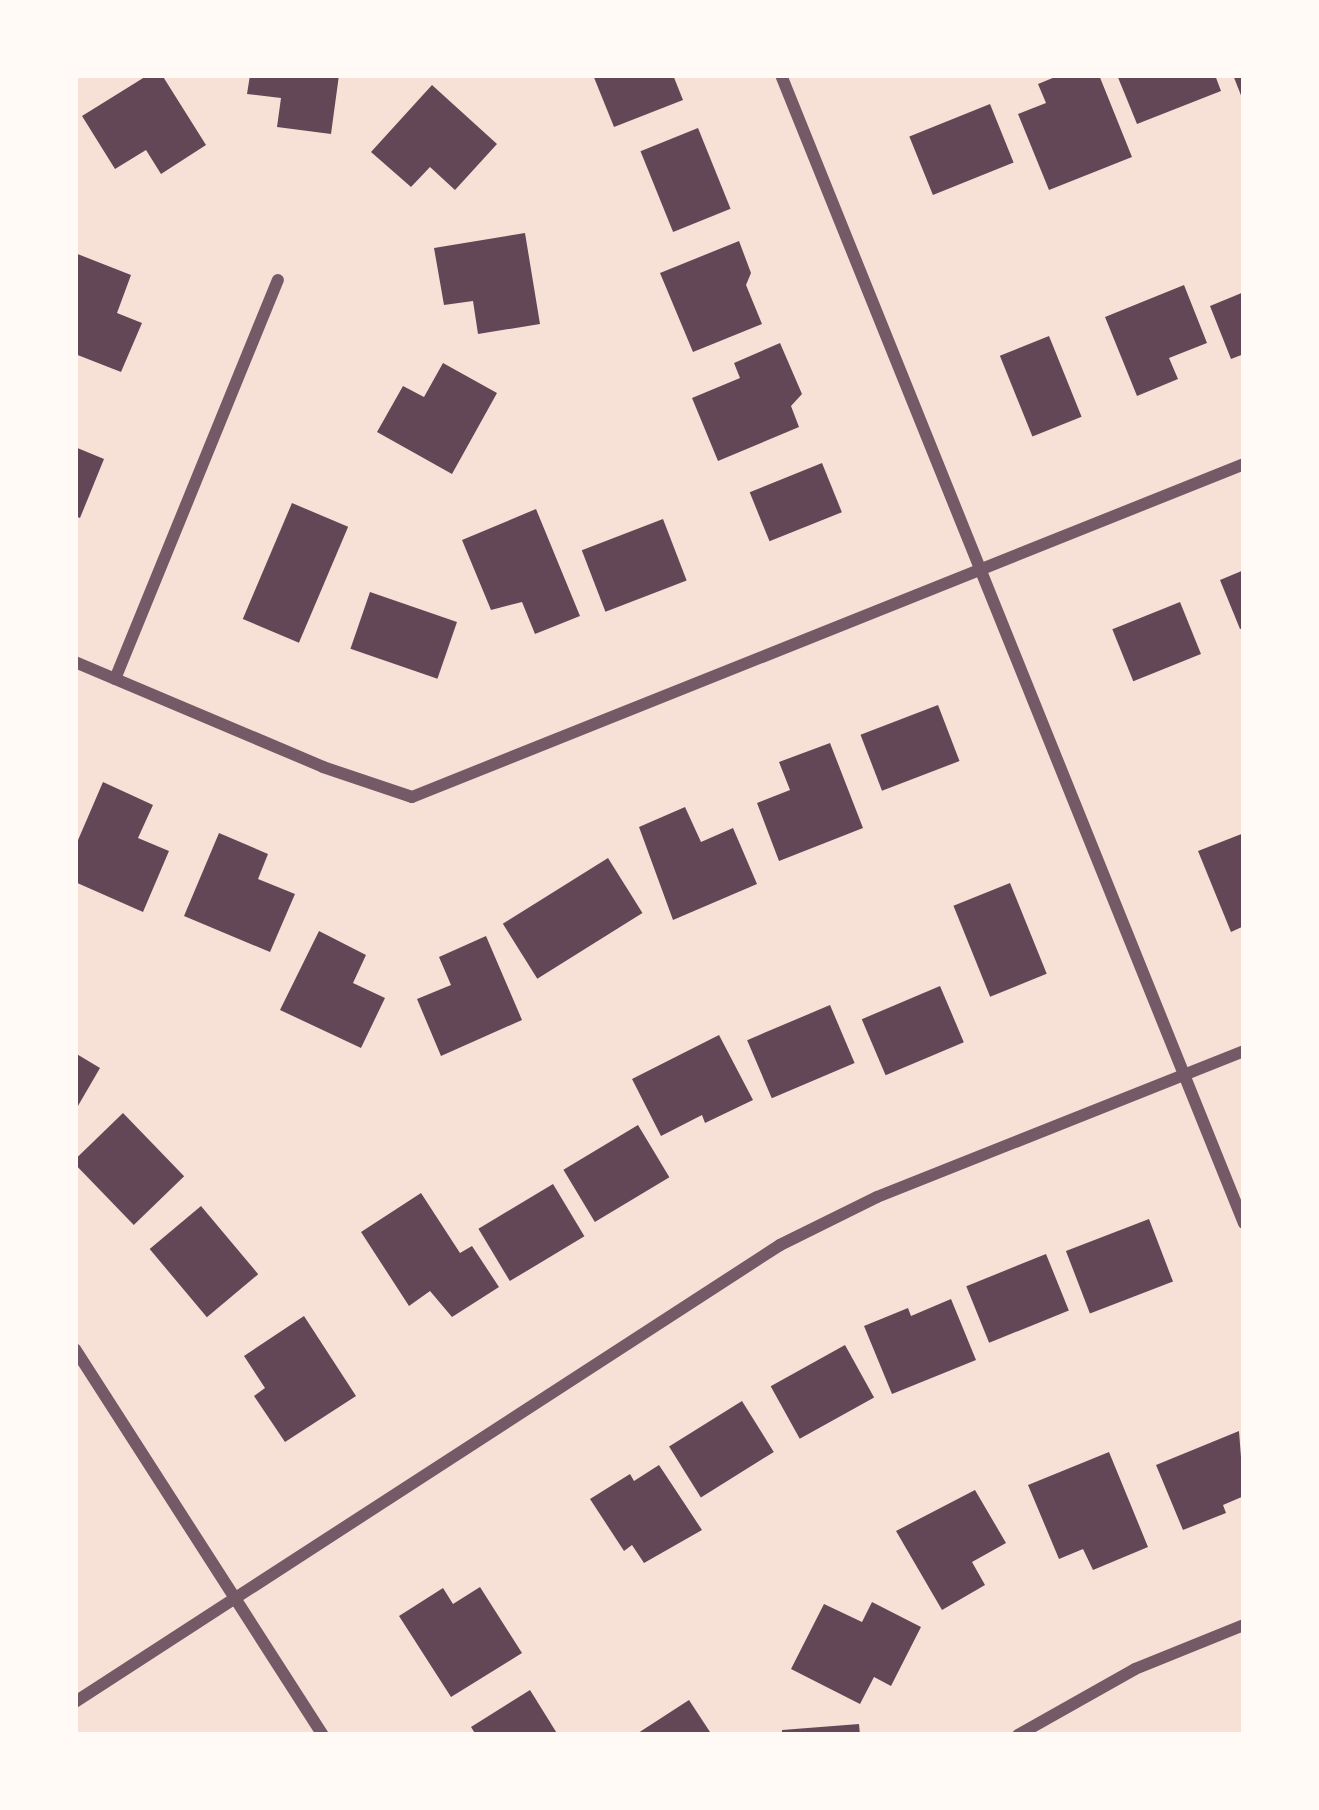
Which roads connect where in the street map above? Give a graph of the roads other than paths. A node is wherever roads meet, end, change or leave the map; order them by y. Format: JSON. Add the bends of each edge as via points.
{"nodes":[{"id":1,"x":781,"y":75,"type":"edge"},
{"id":2,"x":278,"y":280,"type":"dead end"},
{"id":3,"x":1244,"y":464,"type":"edge"},
{"id":4,"x":982,"y":571,"type":"junction"},
{"id":5,"x":75,"y":662,"type":"edge"},
{"id":6,"x":115,"y":679,"type":"junction"},
{"id":7,"x":1244,"y":1051,"type":"edge"},
{"id":8,"x":1184,"y":1075,"type":"junction"},
{"id":9,"x":1244,"y":1223,"type":"edge"},
{"id":10,"x":75,"y":1348,"type":"edge"},
{"id":11,"x":235,"y":1599,"type":"junction"},
{"id":12,"x":1244,"y":1625,"type":"edge"},
{"id":13,"x":75,"y":1702,"type":"edge"},
{"id":14,"x":323,"y":1735,"type":"edge"},
{"id":15,"x":1018,"y":1735,"type":"edge"}],
"edges":[{"from":1,"to":4,"type":"street"},
{"from":2,"to":6,"type":"street"},
{"from":3,"to":4,"type":"street"},
{"from":4,"to":6,"type":"street","via":[[412,797]]},
{"from":4,"to":8,"type":"street"},
{"from":5,"to":6,"type":"street"},
{"from":7,"to":8,"type":"street"},
{"from":8,"to":9,"type":"street"},
{"from":8,"to":11,"type":"street","via":[[878,1197],[780,1245]]},
{"from":10,"to":11,"type":"street"},
{"from":11,"to":13,"type":"street"},
{"from":11,"to":14,"type":"street"},
{"from":12,"to":15,"type":"street","via":[[1135,1670]]}]}
